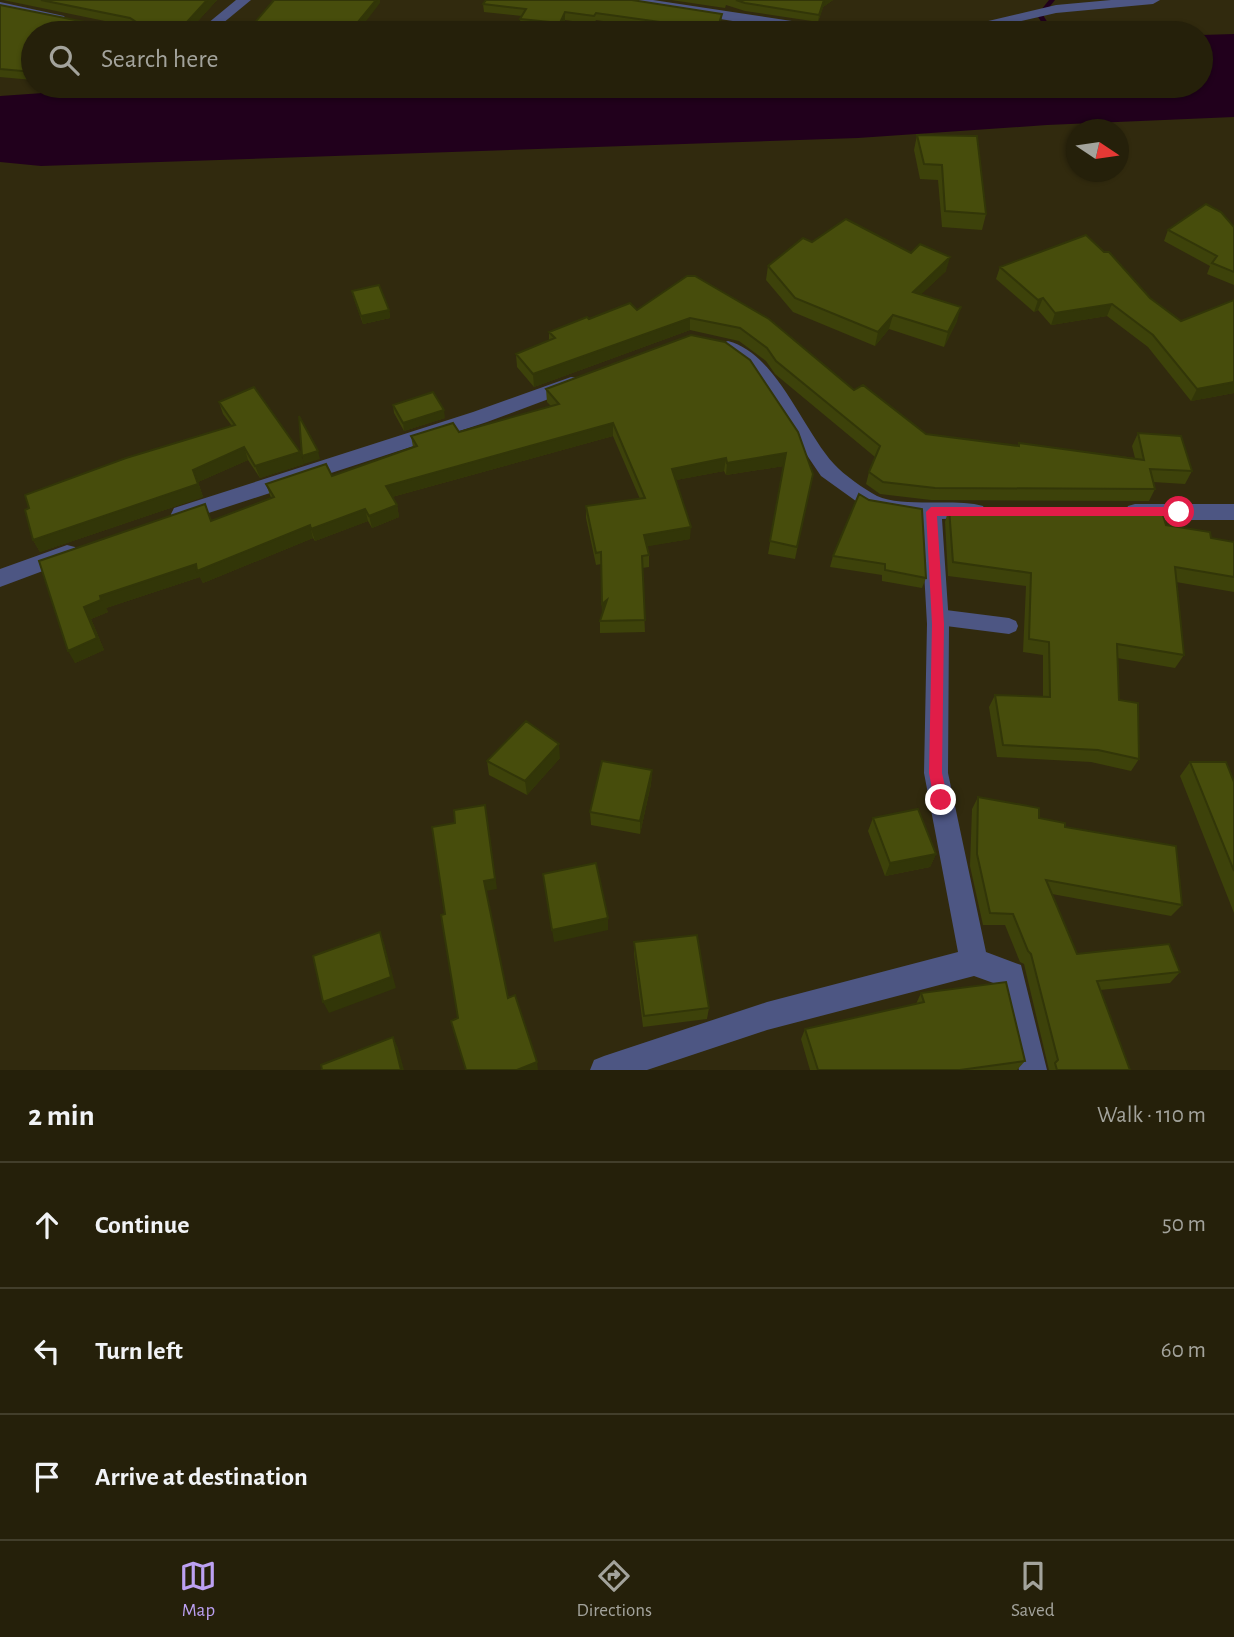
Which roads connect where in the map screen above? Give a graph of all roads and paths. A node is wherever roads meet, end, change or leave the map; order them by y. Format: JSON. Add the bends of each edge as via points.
{"nodes":[{"id":1,"x":244,"y":0,"type":"edge"},
{"id":2,"x":626,"y":0,"type":"edge"},
{"id":3,"x":1153,"y":0,"type":"edge"},
{"id":4,"x":0,"y":6,"type":"edge"},
{"id":5,"x":70,"y":21,"type":"edge"},
{"id":6,"x":218,"y":21,"type":"edge"},
{"id":7,"x":758,"y":21,"type":"edge"},
{"id":8,"x":1010,"y":21,"type":"edge"},
{"id":9,"x":710,"y":343,"type":"edge"},
{"id":10,"x":584,"y":378,"type":"edge"},
{"id":11,"x":931,"y":512,"type":"junction"},
{"id":12,"x":1000,"y":512,"type":"edge"},
{"id":13,"x":1110,"y":512,"type":"edge"},
{"id":14,"x":1234,"y":512,"type":"edge"},
{"id":15,"x":157,"y":522,"type":"edge"},
{"id":16,"x":92,"y":544,"type":"edge"},
{"id":17,"x":0,"y":578,"type":"edge"},
{"id":18,"x":938,"y":617,"type":"junction"},
{"id":19,"x":1009,"y":626,"type":"dead end"},
{"id":20,"x":974,"y":962,"type":"junction"},
{"id":21,"x":604,"y":1070,"type":"edge"},
{"id":22,"x":1033,"y":1070,"type":"edge"}],
"edges":[{"from":1,"to":6,"type":"street"},
{"from":2,"to":7,"type":"street"},
{"from":3,"to":8,"type":"street","via":[[1056,9]]},
{"from":4,"to":5,"type":"street"},
{"from":9,"to":11,"type":"street","via":[[731,347],[757,366],[828,471],[874,504]]},
{"from":10,"to":15,"type":"street","via":[[480,417]]},
{"from":11,"to":12,"type":"street"},
{"from":11,"to":18,"type":"street"},
{"from":13,"to":14,"type":"street"},
{"from":16,"to":17,"type":"street"},
{"from":18,"to":19,"type":"lane"},
{"from":18,"to":20,"type":"street","via":[[936,773]]},
{"from":20,"to":21,"type":"street","via":[[767,1016]]},
{"from":20,"to":22,"type":"street","via":[[1011,975]]}]}
